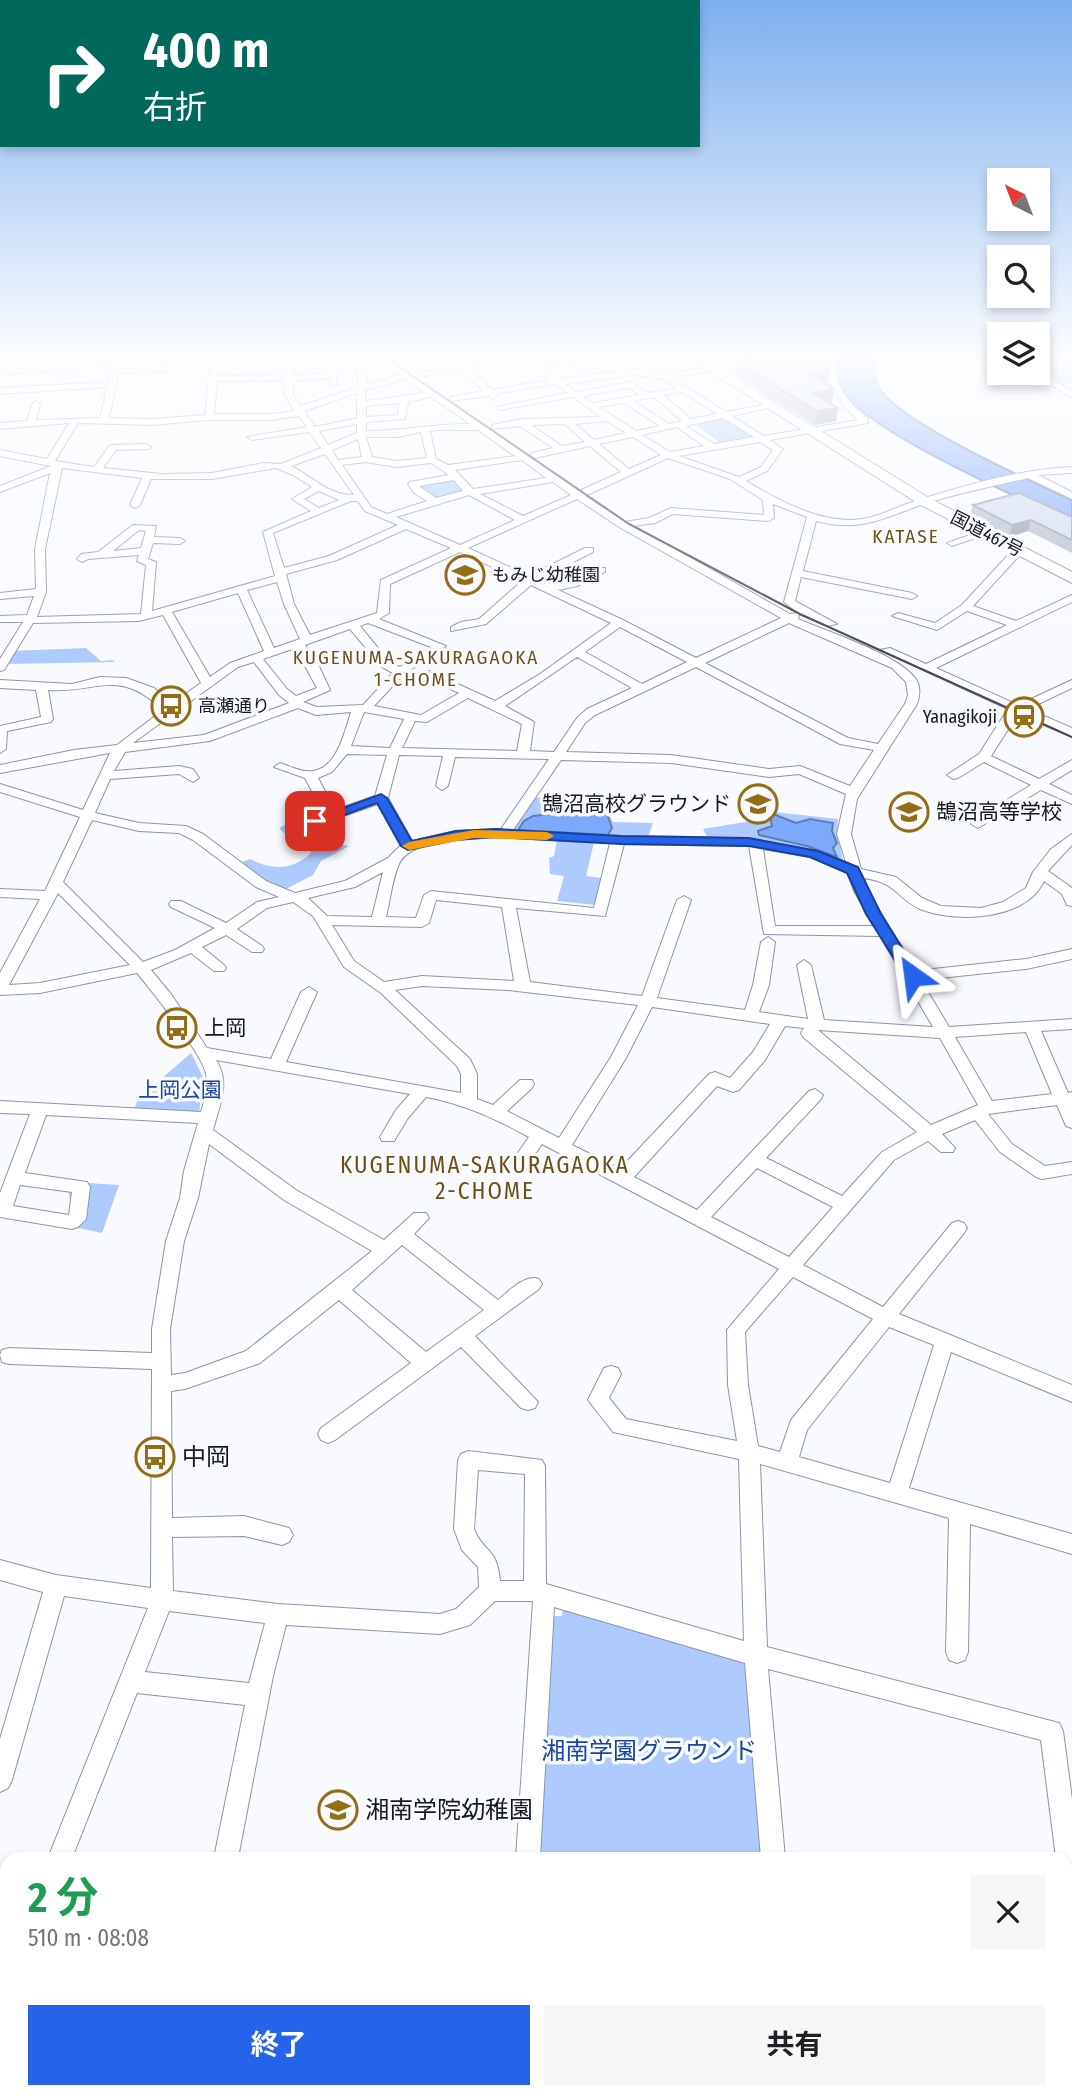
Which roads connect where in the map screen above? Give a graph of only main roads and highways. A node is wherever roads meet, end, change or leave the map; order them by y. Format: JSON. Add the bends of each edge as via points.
{"nodes":[{"id":1,"x":846,"y":453,"type":"edge"},
{"id":2,"x":1072,"y":578,"type":"edge"}],
"edges":[{"from":1,"to":2,"type":"highway","name":"国道467号","via":[[924,501]]}]}
